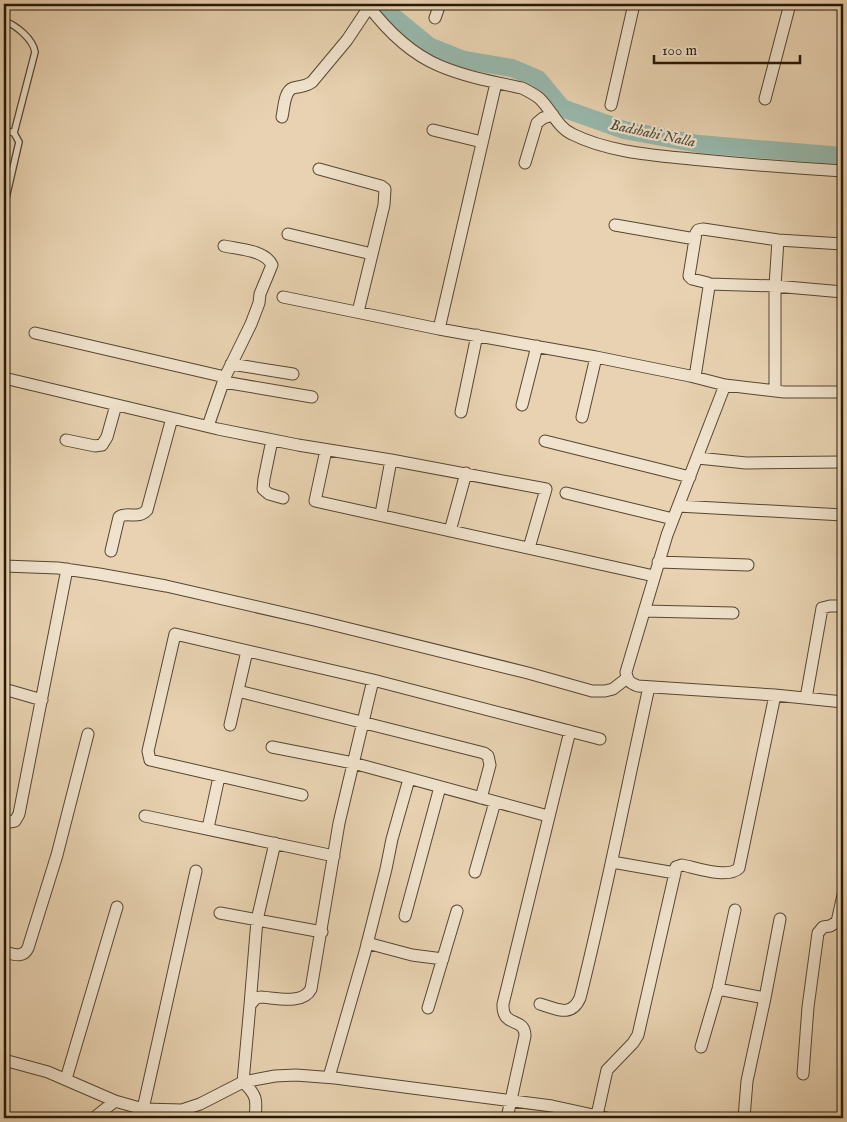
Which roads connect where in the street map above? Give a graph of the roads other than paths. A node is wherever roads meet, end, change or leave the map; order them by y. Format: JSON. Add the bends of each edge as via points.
{"nodes":[{"id":1,"x":440,"y":4,"type":"edge"},
{"id":2,"x":634,"y":4,"type":"edge"},
{"id":3,"x":790,"y":4,"type":"edge"},
{"id":4,"x":368,"y":5,"type":"edge"},
{"id":5,"x":435,"y":18,"type":"dead end"},
{"id":6,"x":4,"y":20,"type":"edge"},
{"id":7,"x":496,"y":83,"type":"junction"},
{"id":8,"x":765,"y":99,"type":"dead end"},
{"id":9,"x":611,"y":104,"type":"dead end"},
{"id":10,"x":553,"y":115,"type":"junction"},
{"id":11,"x":282,"y":117,"type":"dead end"},
{"id":12,"x":4,"y":130,"type":"edge"},
{"id":13,"x":433,"y":130,"type":"dead end"},
{"id":14,"x":14,"y":133,"type":"junction"},
{"id":15,"x":482,"y":142,"type":"junction"},
{"id":16,"x":525,"y":163,"type":"dead end"},
{"id":17,"x":319,"y":169,"type":"dead end"},
{"id":18,"x":843,"y":171,"type":"edge"},
{"id":19,"x":6,"y":198,"type":"dead end"},
{"id":20,"x":615,"y":225,"type":"dead end"},
{"id":21,"x":288,"y":234,"type":"dead end"},
{"id":22,"x":695,"y":238,"type":"junction"},
{"id":23,"x":778,"y":240,"type":"junction"},
{"id":24,"x":843,"y":244,"type":"edge"},
{"id":25,"x":224,"y":246,"type":"dead end"},
{"id":26,"x":372,"y":254,"type":"junction"},
{"id":27,"x":709,"y":284,"type":"junction"},
{"id":28,"x":775,"y":286,"type":"junction"},
{"id":29,"x":843,"y":292,"type":"edge"},
{"id":30,"x":283,"y":297,"type":"dead end"},
{"id":31,"x":358,"y":312,"type":"junction"},
{"id":32,"x":439,"y":329,"type":"junction"},
{"id":33,"x":35,"y":333,"type":"dead end"},
{"id":34,"x":477,"y":335,"type":"junction"},
{"id":35,"x":536,"y":346,"type":"junction"},
{"id":36,"x":596,"y":357,"type":"junction"},
{"id":37,"x":231,"y":364,"type":"junction"},
{"id":38,"x":294,"y":374,"type":"dead end"},
{"id":39,"x":695,"y":377,"type":"junction"},
{"id":40,"x":4,"y":378,"type":"edge"},
{"id":41,"x":224,"y":379,"type":"junction"},
{"id":42,"x":725,"y":385,"type":"junction"},
{"id":43,"x":775,"y":391,"type":"junction"},
{"id":44,"x":843,"y":392,"type":"edge"},
{"id":45,"x":312,"y":397,"type":"dead end"},
{"id":46,"x":116,"y":405,"type":"junction"},
{"id":47,"x":522,"y":406,"type":"dead end"},
{"id":48,"x":461,"y":412,"type":"dead end"},
{"id":49,"x":582,"y":417,"type":"dead end"},
{"id":50,"x":172,"y":418,"type":"junction"},
{"id":51,"x":208,"y":426,"type":"junction"},
{"id":52,"x":66,"y":440,"type":"dead end"},
{"id":53,"x":272,"y":440,"type":"junction"},
{"id":54,"x":545,"y":442,"type":"dead end"},
{"id":55,"x":326,"y":450,"type":"junction"},
{"id":56,"x":698,"y":458,"type":"junction"},
{"id":57,"x":391,"y":460,"type":"junction"},
{"id":58,"x":843,"y":462,"type":"edge"},
{"id":59,"x":466,"y":473,"type":"junction"},
{"id":60,"x":690,"y":477,"type":"junction"},
{"id":61,"x":566,"y":493,"type":"dead end"},
{"id":62,"x":283,"y":498,"type":"dead end"},
{"id":63,"x":678,"y":506,"type":"junction"},
{"id":64,"x":381,"y":514,"type":"junction"},
{"id":65,"x":843,"y":515,"type":"edge"},
{"id":66,"x":673,"y":519,"type":"junction"},
{"id":67,"x":450,"y":531,"type":"junction"},
{"id":68,"x":529,"y":548,"type":"junction"},
{"id":69,"x":111,"y":551,"type":"dead end"},
{"id":70,"x":658,"y":562,"type":"junction"},
{"id":71,"x":748,"y":565,"type":"dead end"},
{"id":72,"x":4,"y":566,"type":"edge"},
{"id":73,"x":67,"y":569,"type":"junction"},
{"id":74,"x":654,"y":576,"type":"junction"},
{"id":75,"x":843,"y":606,"type":"edge"},
{"id":76,"x":644,"y":611,"type":"junction"},
{"id":77,"x":732,"y":613,"type":"dead end"},
{"id":78,"x":247,"y":651,"type":"junction"},
{"id":79,"x":627,"y":678,"type":"junction"},
{"id":80,"x":373,"y":680,"type":"junction"},
{"id":81,"x":649,"y":687,"type":"junction"},
{"id":82,"x":4,"y":689,"type":"edge"},
{"id":83,"x":238,"y":691,"type":"junction"},
{"id":84,"x":775,"y":695,"type":"junction"},
{"id":85,"x":806,"y":698,"type":"junction"},
{"id":86,"x":42,"y":700,"type":"junction"},
{"id":87,"x":843,"y":702,"type":"edge"},
{"id":88,"x":363,"y":722,"type":"junction"},
{"id":89,"x":230,"y":725,"type":"dead end"},
{"id":90,"x":570,"y":731,"type":"junction"},
{"id":91,"x":88,"y":734,"type":"dead end"},
{"id":92,"x":600,"y":738,"type":"dead end"},
{"id":93,"x":272,"y":747,"type":"dead end"},
{"id":94,"x":353,"y":763,"type":"junction"},
{"id":95,"x":219,"y":777,"type":"junction"},
{"id":96,"x":409,"y":779,"type":"junction"},
{"id":97,"x":440,"y":787,"type":"junction"},
{"id":98,"x":302,"y":796,"type":"dead end"},
{"id":99,"x":481,"y":798,"type":"junction"},
{"id":100,"x":496,"y":802,"type":"junction"},
{"id":101,"x":145,"y":816,"type":"dead end"},
{"id":102,"x":548,"y":816,"type":"junction"},
{"id":103,"x":4,"y":823,"type":"edge"},
{"id":104,"x":208,"y":828,"type":"junction"},
{"id":105,"x":275,"y":843,"type":"junction"},
{"id":106,"x":334,"y":856,"type":"junction"},
{"id":107,"x":612,"y":862,"type":"junction"},
{"id":108,"x":196,"y":870,"type":"dead end"},
{"id":109,"x":475,"y":872,"type":"dead end"},
{"id":110,"x":674,"y":874,"type":"junction"},
{"id":111,"x":843,"y":895,"type":"edge"},
{"id":112,"x":117,"y":907,"type":"dead end"},
{"id":113,"x":735,"y":910,"type":"dead end"},
{"id":114,"x":457,"y":911,"type":"dead end"},
{"id":115,"x":220,"y":913,"type":"dead end"},
{"id":116,"x":406,"y":916,"type":"dead end"},
{"id":117,"x":780,"y":919,"type":"dead end"},
{"id":118,"x":257,"y":920,"type":"junction"},
{"id":119,"x":322,"y":932,"type":"junction"},
{"id":120,"x":367,"y":943,"type":"junction"},
{"id":121,"x":4,"y":952,"type":"edge"},
{"id":122,"x":443,"y":959,"type":"junction"},
{"id":123,"x":718,"y":989,"type":"junction"},
{"id":124,"x":765,"y":998,"type":"junction"},
{"id":125,"x":540,"y":1004,"type":"dead end"},
{"id":126,"x":250,"y":1005,"type":"junction"},
{"id":127,"x":428,"y":1008,"type":"dead end"},
{"id":128,"x":701,"y":1047,"type":"dead end"},
{"id":129,"x":5,"y":1062,"type":"edge"},
{"id":130,"x":803,"y":1074,"type":"dead end"},
{"id":131,"x":328,"y":1077,"type":"junction"},
{"id":132,"x":66,"y":1080,"type":"junction"},
{"id":133,"x":243,"y":1082,"type":"junction"},
{"id":134,"x":511,"y":1100,"type":"junction"},
{"id":135,"x":115,"y":1101,"type":"junction"},
{"id":136,"x":143,"y":1109,"type":"junction"},
{"id":137,"x":573,"y":1114,"type":"edge"},
{"id":138,"x":602,"y":1117,"type":"edge"},
{"id":139,"x":94,"y":1118,"type":"edge"},
{"id":140,"x":255,"y":1118,"type":"edge"},
{"id":141,"x":507,"y":1118,"type":"edge"},
{"id":142,"x":744,"y":1118,"type":"edge"}],
"edges":[{"from":1,"to":5,"type":"street"},
{"from":2,"to":9,"type":"street"},
{"from":3,"to":8,"type":"street"},
{"from":4,"to":7,"type":"street","via":[[385,26],[428,60],[458,73]]},
{"from":4,"to":11,"type":"street","via":[[348,40],[312,82],[290,90]]},
{"from":6,"to":14,"type":"lane","via":[[29,39],[35,52]]},
{"from":7,"to":10,"type":"street","via":[[531,93]]},
{"from":7,"to":15,"type":"street"},
{"from":10,"to":16,"type":"street","via":[[536,123]]},
{"from":10,"to":18,"type":"street","via":[[563,128],[578,137],[648,155]]},
{"from":12,"to":14,"type":"lane"},
{"from":13,"to":15,"type":"street"},
{"from":14,"to":19,"type":"lane","via":[[18,145]]},
{"from":15,"to":32,"type":"street"},
{"from":17,"to":26,"type":"street","via":[[385,189]]},
{"from":20,"to":22,"type":"street"},
{"from":21,"to":26,"type":"street"},
{"from":22,"to":23,"type":"street","via":[[698,230],[703,229]]},
{"from":22,"to":27,"type":"street","via":[[689,276]]},
{"from":23,"to":24,"type":"street"},
{"from":23,"to":28,"type":"street"},
{"from":25,"to":37,"type":"street","via":[[260,254],[272,265],[247,335]]},
{"from":26,"to":31,"type":"street"},
{"from":27,"to":28,"type":"street"},
{"from":27,"to":39,"type":"street"},
{"from":28,"to":29,"type":"street"},
{"from":28,"to":43,"type":"street"},
{"from":30,"to":31,"type":"street"},
{"from":31,"to":32,"type":"street"},
{"from":32,"to":34,"type":"street"},
{"from":33,"to":41,"type":"street"},
{"from":34,"to":35,"type":"street"},
{"from":34,"to":48,"type":"street"},
{"from":35,"to":36,"type":"street"},
{"from":35,"to":47,"type":"street"},
{"from":36,"to":39,"type":"street"},
{"from":36,"to":49,"type":"street"},
{"from":37,"to":38,"type":"street"},
{"from":37,"to":41,"type":"street"},
{"from":39,"to":42,"type":"street"},
{"from":40,"to":46,"type":"street"},
{"from":41,"to":45,"type":"street"},
{"from":41,"to":51,"type":"street"},
{"from":42,"to":43,"type":"street"},
{"from":42,"to":56,"type":"street"},
{"from":43,"to":44,"type":"street"},
{"from":46,"to":50,"type":"street"},
{"from":46,"to":52,"type":"street","via":[[102,445]]},
{"from":50,"to":51,"type":"street"},
{"from":50,"to":69,"type":"street","via":[[147,510],[137,516],[125,514],[119,517]]},
{"from":51,"to":53,"type":"street"},
{"from":53,"to":55,"type":"street"},
{"from":53,"to":62,"type":"street","via":[[263,489]]},
{"from":54,"to":60,"type":"street"},
{"from":55,"to":57,"type":"street"},
{"from":55,"to":64,"type":"street","via":[[315,501]]},
{"from":56,"to":58,"type":"street","via":[[746,463]]},
{"from":56,"to":60,"type":"street"},
{"from":57,"to":59,"type":"street"},
{"from":57,"to":64,"type":"street"},
{"from":59,"to":67,"type":"street"},
{"from":59,"to":68,"type":"street","via":[[546,490]]},
{"from":60,"to":63,"type":"street"},
{"from":61,"to":66,"type":"street"},
{"from":63,"to":65,"type":"street"},
{"from":63,"to":66,"type":"street"},
{"from":64,"to":67,"type":"street"},
{"from":66,"to":70,"type":"street"},
{"from":67,"to":68,"type":"street"},
{"from":68,"to":74,"type":"street"},
{"from":70,"to":71,"type":"street"},
{"from":70,"to":74,"type":"street"},
{"from":72,"to":73,"type":"street"},
{"from":73,"to":79,"type":"street","via":[[150,583],[314,620],[592,691],[613,689]]},
{"from":73,"to":86,"type":"street"},
{"from":74,"to":76,"type":"street"},
{"from":75,"to":85,"type":"street","via":[[822,608]]},
{"from":76,"to":77,"type":"street"},
{"from":76,"to":79,"type":"street"},
{"from":78,"to":80,"type":"street"},
{"from":78,"to":83,"type":"street"},
{"from":78,"to":95,"type":"street","via":[[175,634],[148,751],[150,760]]},
{"from":79,"to":81,"type":"street","via":[[630,684]]},
{"from":80,"to":88,"type":"street"},
{"from":80,"to":90,"type":"street"},
{"from":81,"to":84,"type":"street"},
{"from":81,"to":107,"type":"street"},
{"from":82,"to":86,"type":"street"},
{"from":83,"to":88,"type":"street"},
{"from":83,"to":89,"type":"street"},
{"from":84,"to":85,"type":"street"},
{"from":84,"to":110,"type":"street","via":[[739,868],[734,873],[724,874],[682,865]]},
{"from":85,"to":87,"type":"street"},
{"from":86,"to":103,"type":"street","via":[[19,814],[15,821]]},
{"from":88,"to":94,"type":"street"},
{"from":88,"to":99,"type":"street","via":[[484,753],[490,765]]},
{"from":90,"to":92,"type":"street"},
{"from":90,"to":102,"type":"street"},
{"from":91,"to":121,"type":"street","via":[[57,855],[28,948],[22,955]]},
{"from":93,"to":94,"type":"street"},
{"from":94,"to":96,"type":"street"},
{"from":94,"to":106,"type":"street"},
{"from":95,"to":98,"type":"street"},
{"from":95,"to":104,"type":"street"},
{"from":96,"to":97,"type":"street"},
{"from":96,"to":120,"type":"street"},
{"from":97,"to":99,"type":"street"},
{"from":97,"to":116,"type":"street"},
{"from":99,"to":100,"type":"street"},
{"from":100,"to":102,"type":"street"},
{"from":100,"to":109,"type":"street"},
{"from":101,"to":104,"type":"street"},
{"from":102,"to":134,"type":"street","via":[[503,1004],[506,1018],[525,1031]]},
{"from":104,"to":105,"type":"street"},
{"from":105,"to":106,"type":"street"},
{"from":105,"to":118,"type":"street"},
{"from":106,"to":119,"type":"street"},
{"from":107,"to":110,"type":"street"},
{"from":107,"to":125,"type":"street","via":[[576,1006],[572,1010],[563,1010]]},
{"from":108,"to":136,"type":"street"},
{"from":110,"to":138,"type":"street","via":[[638,1034],[607,1070]]},
{"from":111,"to":130,"type":"street","via":[[837,922],[823,927],[818,933]]},
{"from":112,"to":132,"type":"street"},
{"from":113,"to":123,"type":"street"},
{"from":114,"to":122,"type":"street"},
{"from":115,"to":118,"type":"street"},
{"from":117,"to":124,"type":"street"},
{"from":118,"to":119,"type":"street"},
{"from":118,"to":126,"type":"street"},
{"from":119,"to":126,"type":"street","via":[[309,994],[295,999],[261,997]]},
{"from":120,"to":122,"type":"street","via":[[412,956]]},
{"from":120,"to":131,"type":"street"},
{"from":122,"to":127,"type":"street"},
{"from":123,"to":124,"type":"street"},
{"from":123,"to":128,"type":"street"},
{"from":124,"to":142,"type":"street","via":[[747,1082]]},
{"from":126,"to":133,"type":"street"},
{"from":129,"to":132,"type":"street","via":[[48,1072]]},
{"from":131,"to":133,"type":"street","via":[[289,1075]]},
{"from":131,"to":134,"type":"street"},
{"from":132,"to":135,"type":"street"},
{"from":133,"to":136,"type":"street","via":[[182,1110]]},
{"from":133,"to":140,"type":"street","via":[[256,1097]]},
{"from":134,"to":137,"type":"street"},
{"from":134,"to":141,"type":"street"},
{"from":135,"to":136,"type":"street"},
{"from":135,"to":139,"type":"street"},
{"from":137,"to":138,"type":"street"}]}
